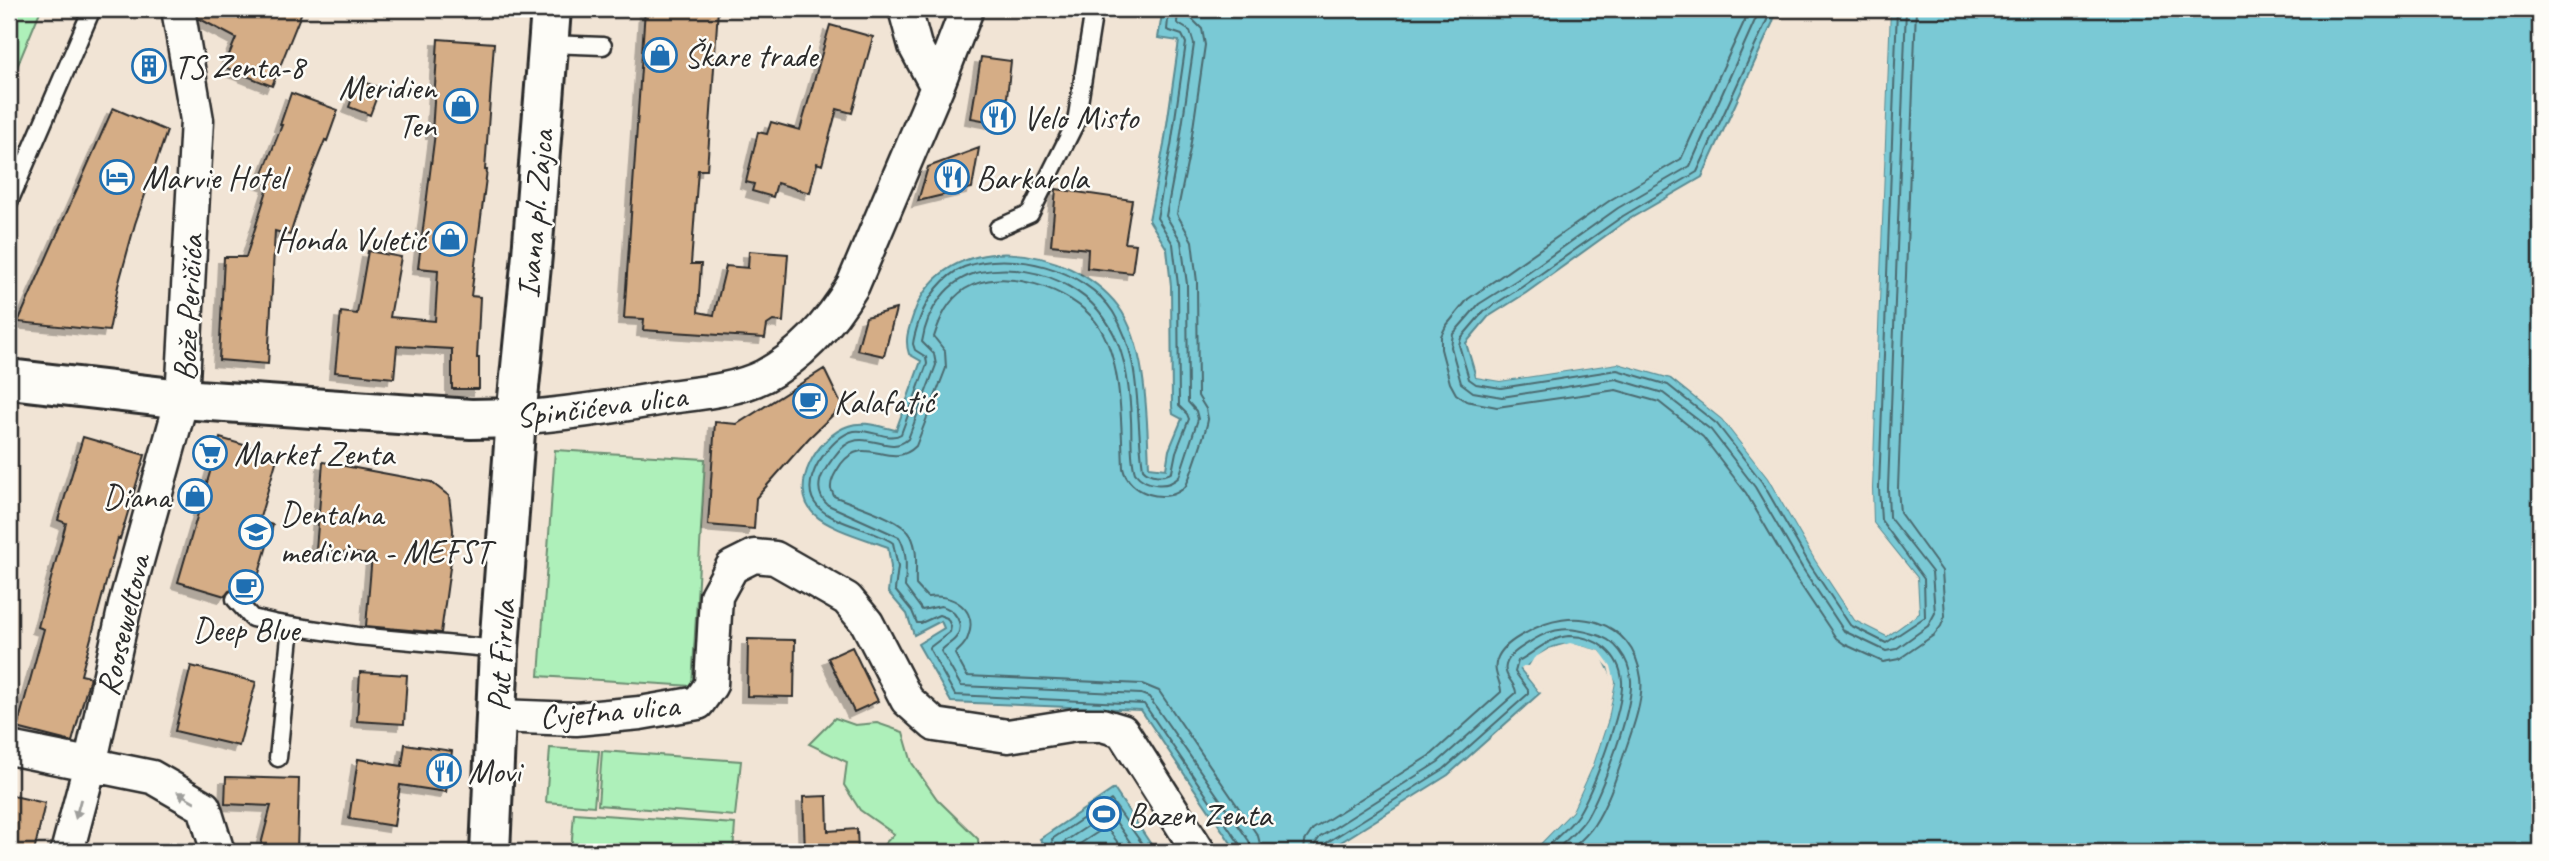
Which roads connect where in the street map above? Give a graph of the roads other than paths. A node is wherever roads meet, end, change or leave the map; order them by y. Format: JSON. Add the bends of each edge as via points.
{"nodes":[{"id":1,"x":92,"y":9,"type":"edge"},
{"id":2,"x":178,"y":9,"type":"edge"},
{"id":3,"x":905,"y":9,"type":"edge"},
{"id":4,"x":967,"y":9,"type":"edge"},
{"id":5,"x":1094,"y":9,"type":"edge"},
{"id":6,"x":549,"y":26,"type":"edge"},
{"id":7,"x":603,"y":46,"type":"dead end"},
{"id":8,"x":936,"y":87,"type":"junction"},
{"id":9,"x":9,"y":202,"type":"edge"},
{"id":10,"x":998,"y":229,"type":"dead end"},
{"id":11,"x":9,"y":379,"type":"edge"},
{"id":12,"x":182,"y":399,"type":"junction"},
{"id":13,"x":516,"y":418,"type":"junction"},
{"id":14,"x":235,"y":599,"type":"dead end"},
{"id":15,"x":291,"y":626,"type":"junction"},
{"id":16,"x":499,"y":649,"type":"junction"},
{"id":17,"x":497,"y":716,"type":"junction"},
{"id":18,"x":9,"y":748,"type":"edge"},
{"id":19,"x":278,"y":758,"type":"dead end"},
{"id":20,"x":90,"y":765,"type":"junction"},
{"id":21,"x":67,"y":852,"type":"edge"},
{"id":22,"x":218,"y":852,"type":"edge"},
{"id":23,"x":490,"y":852,"type":"edge"},
{"id":24,"x":1199,"y":852,"type":"edge"}],
"edges":[{"from":1,"to":9,"type":"lane"},
{"from":2,"to":12,"type":"street","name":"Bože Peričića","via":[[197,120]]},
{"from":3,"to":8,"type":"street","via":[[915,46]]},
{"from":4,"to":8,"type":"street","name":"Spinčićeva ulica"},
{"from":5,"to":10,"type":"lane","via":[[1076,122],[1030,214]]},
{"from":6,"to":7,"type":"lane"},
{"from":6,"to":13,"type":"street","name":"Ivana pl. Zajca"},
{"from":8,"to":13,"type":"street","name":"Spinčićeva ulica","via":[[853,285],[835,315],[795,356],[762,377],[727,388]]},
{"from":11,"to":12,"type":"street","name":"Spinčićeva ulica"},
{"from":12,"to":13,"type":"street","name":"Spinčićeva ulica","via":[[471,419]]},
{"from":12,"to":20,"type":"street","name":"Rooseweltova","via":[[126,601]]},
{"from":13,"to":16,"type":"street","name":"Put Firula"},
{"from":14,"to":15,"type":"lane","via":[[252,618]]},
{"from":15,"to":16,"type":"lane"},
{"from":15,"to":19,"type":"lane"},
{"from":16,"to":17,"type":"street","name":"Put Firula"},
{"from":17,"to":23,"type":"street","name":"Put Firula"},
{"from":17,"to":24,"type":"street","name":"Cvjetna ulica","via":[[576,719],[698,703],[711,685],[716,596],[732,567],[754,556],[775,558],[847,599],[867,622],[907,700],[935,725],[1008,736],[1076,725],[1122,731]]},
{"from":18,"to":20,"type":"street"},
{"from":20,"to":21,"type":"street","name":"Rooseweltova","one_way":true},
{"from":22,"to":20,"type":"street","one_way":true,"via":[[204,807],[152,777]]}]}
